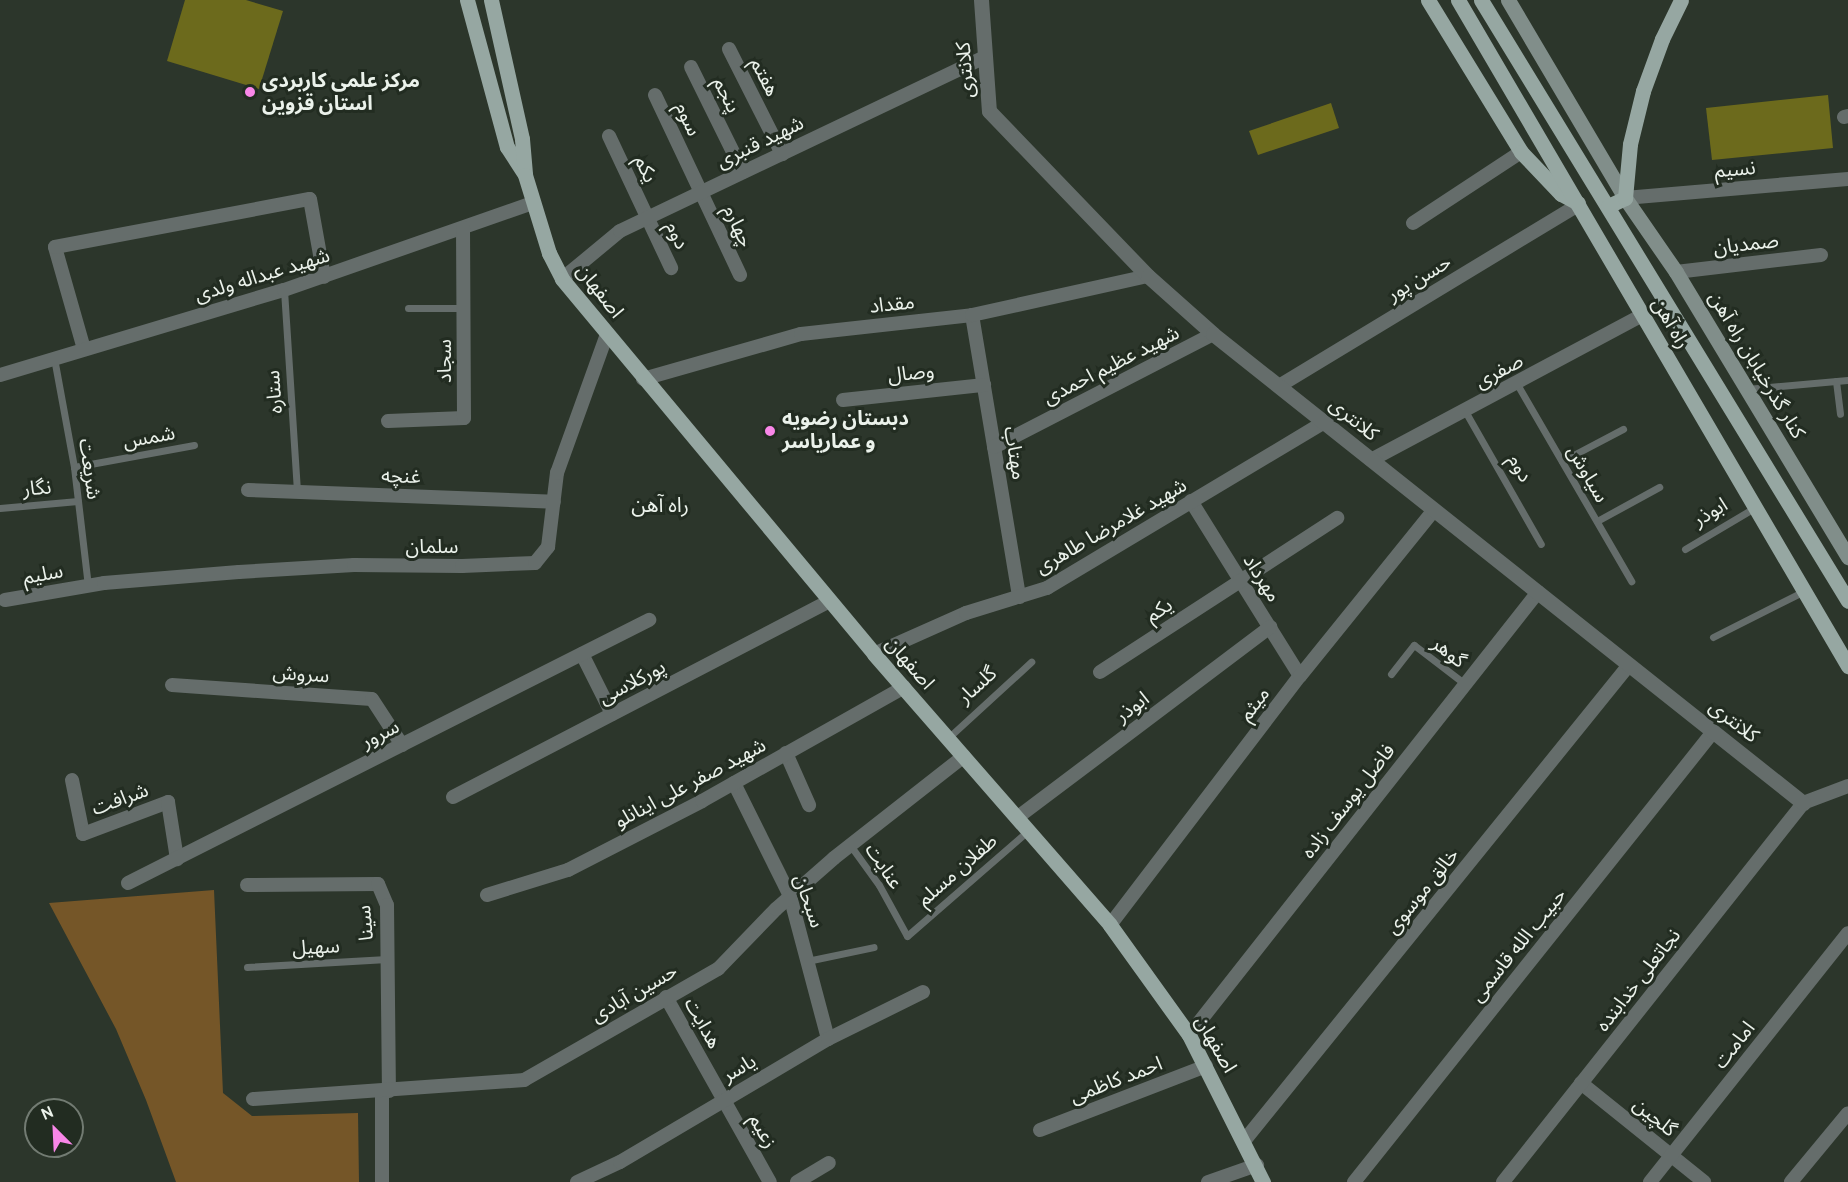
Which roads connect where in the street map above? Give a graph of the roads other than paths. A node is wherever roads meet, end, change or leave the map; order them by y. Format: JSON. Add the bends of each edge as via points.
{"nodes":[{"id":1,"x":490,"y":0,"type":"edge"},
{"id":2,"x":981,"y":0,"type":"edge"},
{"id":3,"x":1428,"y":0,"type":"edge"},
{"id":4,"x":1458,"y":0,"type":"edge"},
{"id":5,"x":1481,"y":0,"type":"edge"},
{"id":6,"x":1508,"y":0,"type":"edge"},
{"id":7,"x":1682,"y":0,"type":"edge"},
{"id":8,"x":467,"y":2,"type":"edge"},
{"id":9,"x":729,"y":49,"type":"dead end"},
{"id":10,"x":985,"y":57,"type":"junction"},
{"id":11,"x":691,"y":67,"type":"dead end"},
{"id":12,"x":655,"y":94,"type":"dead end"},
{"id":13,"x":609,"y":136,"type":"dead end"},
{"id":14,"x":1521,"y":152,"type":"junction"},
{"id":15,"x":782,"y":154,"type":"junction"},
{"id":16,"x":743,"y":172,"type":"junction"},
{"id":17,"x":525,"y":175,"type":"junction"},
{"id":18,"x":1848,"y":179,"type":"edge"},
{"id":19,"x":701,"y":192,"type":"junction"},
{"id":20,"x":1624,"y":198,"type":"junction"},
{"id":21,"x":532,"y":203,"type":"junction"},
{"id":22,"x":1579,"y":204,"type":"junction"},
{"id":23,"x":1608,"y":206,"type":"junction"},
{"id":24,"x":647,"y":218,"type":"junction"},
{"id":25,"x":1413,"y":223,"type":"dead end"},
{"id":26,"x":463,"y":228,"type":"junction"},
{"id":27,"x":1821,"y":255,"type":"dead end"},
{"id":28,"x":671,"y":268,"type":"dead end"},
{"id":29,"x":1676,"y":272,"type":"junction"},
{"id":30,"x":740,"y":275,"type":"dead end"},
{"id":31,"x":1148,"y":276,"type":"junction"},
{"id":32,"x":324,"y":277,"type":"junction"},
{"id":33,"x":562,"y":279,"type":"junction"},
{"id":34,"x":284,"y":290,"type":"junction"},
{"id":35,"x":408,"y":308,"type":"dead end"},
{"id":36,"x":463,"y":308,"type":"junction"},
{"id":37,"x":972,"y":315,"type":"junction"},
{"id":38,"x":1643,"y":315,"type":"junction"},
{"id":39,"x":607,"y":334,"type":"junction"},
{"id":40,"x":1213,"y":334,"type":"junction"},
{"id":41,"x":84,"y":349,"type":"junction"},
{"id":42,"x":54,"y":358,"type":"junction"},
{"id":43,"x":0,"y":375,"type":"edge"},
{"id":44,"x":643,"y":379,"type":"junction"},
{"id":45,"x":1848,"y":380,"type":"edge"},
{"id":46,"x":1836,"y":381,"type":"junction"},
{"id":47,"x":1517,"y":384,"type":"junction"},
{"id":48,"x":984,"y":385,"type":"junction"},
{"id":49,"x":1279,"y":386,"type":"junction"},
{"id":50,"x":1747,"y":389,"type":"junction"},
{"id":51,"x":843,"y":400,"type":"dead end"},
{"id":52,"x":1465,"y":411,"type":"junction"},
{"id":53,"x":1840,"y":414,"type":"dead end"},
{"id":54,"x":388,"y":422,"type":"dead end"},
{"id":55,"x":1324,"y":422,"type":"junction"},
{"id":56,"x":1623,"y":429,"type":"dead end"},
{"id":57,"x":195,"y":445,"type":"dead end"},
{"id":58,"x":994,"y":447,"type":"junction"},
{"id":59,"x":1371,"y":460,"type":"junction"},
{"id":60,"x":1562,"y":461,"type":"junction"},
{"id":61,"x":74,"y":467,"type":"junction"},
{"id":62,"x":1659,"y":487,"type":"dead end"},
{"id":63,"x":248,"y":490,"type":"dead end"},
{"id":64,"x":297,"y":492,"type":"junction"},
{"id":65,"x":78,"y":501,"type":"junction"},
{"id":66,"x":1191,"y":501,"type":"junction"},
{"id":67,"x":554,"y":502,"type":"junction"},
{"id":68,"x":0,"y":508,"type":"edge"},
{"id":69,"x":1754,"y":508,"type":"junction"},
{"id":70,"x":1434,"y":510,"type":"junction"},
{"id":71,"x":1337,"y":518,"type":"dead end"},
{"id":72,"x":1596,"y":521,"type":"junction"},
{"id":73,"x":1844,"y":542,"type":"edge"},
{"id":74,"x":1541,"y":544,"type":"dead end"},
{"id":75,"x":1685,"y":549,"type":"dead end"},
{"id":76,"x":1848,"y":557,"type":"edge"},
{"id":77,"x":1240,"y":580,"type":"junction"},
{"id":78,"x":1631,"y":581,"type":"dead end"},
{"id":79,"x":88,"y":586,"type":"junction"},
{"id":80,"x":1804,"y":591,"type":"junction"},
{"id":81,"x":1538,"y":592,"type":"junction"},
{"id":82,"x":1019,"y":597,"type":"junction"},
{"id":83,"x":5,"y":600,"type":"dead end"},
{"id":84,"x":830,"y":601,"type":"junction"},
{"id":85,"x":1848,"y":602,"type":"edge"},
{"id":86,"x":649,"y":620,"type":"dead end"},
{"id":87,"x":1270,"y":627,"type":"junction"},
{"id":88,"x":1713,"y":637,"type":"dead end"},
{"id":89,"x":582,"y":654,"type":"junction"},
{"id":90,"x":874,"y":654,"type":"junction"},
{"id":91,"x":1031,"y":662,"type":"dead end"},
{"id":92,"x":1629,"y":665,"type":"junction"},
{"id":93,"x":1848,"y":666,"type":"edge"},
{"id":94,"x":1100,"y":672,"type":"dead end"},
{"id":95,"x":1391,"y":674,"type":"dead end"},
{"id":96,"x":1300,"y":676,"type":"junction"},
{"id":97,"x":1465,"y":684,"type":"junction"},
{"id":98,"x":172,"y":685,"type":"dead end"},
{"id":99,"x":904,"y":687,"type":"junction"},
{"id":100,"x":612,"y":714,"type":"junction"},
{"id":101,"x":1713,"y":732,"type":"junction"},
{"id":102,"x":948,"y":738,"type":"junction"},
{"id":103,"x":402,"y":745,"type":"junction"},
{"id":104,"x":786,"y":753,"type":"junction"},
{"id":105,"x":964,"y":756,"type":"junction"},
{"id":106,"x":72,"y":780,"type":"dead end"},
{"id":107,"x":734,"y":783,"type":"junction"},
{"id":108,"x":1848,"y":786,"type":"edge"},
{"id":109,"x":453,"y":797,"type":"dead end"},
{"id":110,"x":1803,"y":803,"type":"junction"},
{"id":111,"x":809,"y":805,"type":"dead end"},
{"id":112,"x":1018,"y":817,"type":"junction"},
{"id":113,"x":1029,"y":830,"type":"junction"},
{"id":114,"x":850,"y":845,"type":"junction"},
{"id":115,"x":177,"y":859,"type":"junction"},
{"id":116,"x":128,"y":884,"type":"dead end"},
{"id":117,"x":247,"y":885,"type":"dead end"},
{"id":118,"x":487,"y":895,"type":"dead end"},
{"id":119,"x":790,"y":896,"type":"junction"},
{"id":120,"x":1110,"y":925,"type":"junction"},
{"id":121,"x":1848,"y":933,"type":"edge"},
{"id":122,"x":907,"y":936,"type":"joint"},
{"id":123,"x":874,"y":947,"type":"dead end"},
{"id":124,"x":387,"y":959,"type":"junction"},
{"id":125,"x":807,"y":961,"type":"junction"},
{"id":126,"x":247,"y":967,"type":"dead end"},
{"id":127,"x":923,"y":992,"type":"dead end"},
{"id":128,"x":666,"y":997,"type":"junction"},
{"id":129,"x":1189,"y":1035,"type":"junction"},
{"id":130,"x":828,"y":1039,"type":"junction"},
{"id":131,"x":1206,"y":1066,"type":"junction"},
{"id":132,"x":1581,"y":1083,"type":"junction"},
{"id":133,"x":386,"y":1091,"type":"junction"},
{"id":134,"x":253,"y":1099,"type":"dead end"},
{"id":135,"x":723,"y":1099,"type":"junction"},
{"id":136,"x":1848,"y":1113,"type":"edge"},
{"id":137,"x":1040,"y":1130,"type":"dead end"},
{"id":138,"x":1244,"y":1141,"type":"junction"},
{"id":139,"x":1671,"y":1156,"type":"junction"},
{"id":140,"x":829,"y":1164,"type":"dead end"},
{"id":141,"x":1257,"y":1165,"type":"junction"},
{"id":142,"x":382,"y":1182,"type":"edge"},
{"id":143,"x":577,"y":1182,"type":"edge"},
{"id":144,"x":770,"y":1182,"type":"edge"},
{"id":145,"x":797,"y":1182,"type":"edge"},
{"id":146,"x":1208,"y":1182,"type":"edge"},
{"id":147,"x":1263,"y":1182,"type":"edge"},
{"id":148,"x":1354,"y":1182,"type":"edge"},
{"id":149,"x":1503,"y":1182,"type":"edge"},
{"id":150,"x":1650,"y":1182,"type":"edge"},
{"id":151,"x":1704,"y":1182,"type":"edge"},
{"id":152,"x":1791,"y":1182,"type":"edge"}],
"edges":[{"from":1,"to":17,"type":"main road","name":"اصفهان","via":[[522,139]]},
{"from":2,"to":10,"type":"street","name":"کلانتری"},
{"from":3,"to":14,"type":"main road"},
{"from":4,"to":22,"type":"main road","name":"راه آهن"},
{"from":5,"to":23,"type":"main road","name":"راه آهن"},
{"from":6,"to":20,"type":"main road","name":"کنار گذرخیابان راه آهن"},
{"from":7,"to":20,"type":"main road","via":[[1662,39],[1643,91],[1630,144]]},
{"from":8,"to":17,"type":"main road","name":"اصفهان","via":[[507,147]]},
{"from":9,"to":15,"type":"street","name":"هفتم"},
{"from":10,"to":15,"type":"street","name":"شهید قنبری"},
{"from":10,"to":31,"type":"street","name":"کلانتری","via":[[989,111]]},
{"from":11,"to":16,"type":"street","name":"پنجم"},
{"from":12,"to":19,"type":"street","name":"سوم"},
{"from":13,"to":24,"type":"street","name":"یکم"},
{"from":14,"to":22,"type":"main road","via":[[1561,194]]},
{"from":14,"to":25,"type":"street"},
{"from":15,"to":16,"type":"street","name":"شهید قنبری"},
{"from":16,"to":19,"type":"street","name":"شهید قنبری"},
{"from":17,"to":21,"type":"main road","name":"اصفهان"},
{"from":18,"to":20,"type":"street","name":"نسیم"},
{"from":19,"to":24,"type":"street","name":"شهید قنبری"},
{"from":19,"to":30,"type":"street","name":"چهارم"},
{"from":20,"to":23,"type":"main road"},
{"from":20,"to":29,"type":"main road","name":"کنار گذرخیابان راه آهن"},
{"from":21,"to":26,"type":"street","name":"شهید عبداله ولدی"},
{"from":21,"to":33,"type":"main road","name":"اصفهان"},
{"from":22,"to":38,"type":"main road","name":"راه آهن"},
{"from":22,"to":49,"type":"street","name":"حسن پور"},
{"from":23,"to":85,"type":"main road","name":"راه آهن"},
{"from":24,"to":28,"type":"street","name":"دوم"},
{"from":24,"to":33,"type":"street","name":"شهید قنبری","via":[[620,231]]},
{"from":26,"to":32,"type":"street","name":"شهید عبداله ولدی"},
{"from":26,"to":36,"type":"street","name":"سجاد"},
{"from":27,"to":29,"type":"street","name":"صمدیان"},
{"from":29,"to":50,"type":"main road","name":"کنار گذرخیابان راه آهن"},
{"from":31,"to":37,"type":"street","name":"مقداد"},
{"from":31,"to":40,"type":"street","name":"کلانتری"},
{"from":32,"to":34,"type":"street","name":"شهید عبداله ولدی"},
{"from":32,"to":41,"type":"street","via":[[310,199],[55,247]]},
{"from":33,"to":39,"type":"main road","name":"اصفهان"},
{"from":34,"to":41,"type":"street","name":"شهید عبداله ولدی"},
{"from":34,"to":64,"type":"lane","name":"ستاره"},
{"from":35,"to":36,"type":"lane"},
{"from":36,"to":54,"type":"street","name":"سجاد","via":[[464,418]]},
{"from":37,"to":44,"type":"street","name":"مقداد","via":[[801,334]]},
{"from":37,"to":48,"type":"street","name":"مهتاب"},
{"from":38,"to":47,"type":"street","name":"صفری"},
{"from":38,"to":69,"type":"main road","name":"راه آهن"},
{"from":39,"to":44,"type":"main road","name":"اصفهان"},
{"from":39,"to":67,"type":"street","name":"سلمان","via":[[557,473]]},
{"from":40,"to":49,"type":"street","name":"کلانتری"},
{"from":40,"to":58,"type":"street","name":"شهید عظیم احمدی"},
{"from":41,"to":42,"type":"street","name":"شهید عبداله ولدی"},
{"from":42,"to":43,"type":"street","name":"شهید عبداله ولدی"},
{"from":42,"to":61,"type":"lane","name":"شریعت"},
{"from":44,"to":84,"type":"main road","name":"اصفهان"},
{"from":45,"to":46,"type":"lane"},
{"from":46,"to":50,"type":"lane"},
{"from":46,"to":53,"type":"lane"},
{"from":47,"to":52,"type":"street","name":"صفری"},
{"from":47,"to":60,"type":"lane","name":"سیاوش"},
{"from":48,"to":51,"type":"street","name":"وصال"},
{"from":48,"to":58,"type":"street","name":"مهتاب"},
{"from":49,"to":55,"type":"street","name":"کلانتری"},
{"from":50,"to":73,"type":"main road","name":"کنار گذرخیابان راه آهن"},
{"from":52,"to":59,"type":"street","name":"صفری"},
{"from":52,"to":74,"type":"lane","name":"دوم"},
{"from":55,"to":59,"type":"street","name":"کلانتری"},
{"from":55,"to":66,"type":"street","name":"شهید غلامرضا طاهری"},
{"from":56,"to":60,"type":"lane"},
{"from":57,"to":61,"type":"lane","name":"شمس"},
{"from":58,"to":82,"type":"street","name":"مهتاب"},
{"from":59,"to":70,"type":"street","name":"کلانتری"},
{"from":60,"to":72,"type":"lane","name":"سیاوش"},
{"from":61,"to":65,"type":"lane","name":"شریعت"},
{"from":62,"to":72,"type":"lane"},
{"from":63,"to":64,"type":"street","name":"غنچه"},
{"from":64,"to":67,"type":"street","name":"غنچه"},
{"from":65,"to":68,"type":"lane","name":"نگار"},
{"from":65,"to":79,"type":"lane","name":"شریعت"},
{"from":66,"to":77,"type":"street","name":"مهرداد"},
{"from":66,"to":82,"type":"street","name":"شهید غلامرضا طاهری","via":[[1047,588]]},
{"from":67,"to":79,"type":"street","name":"سلمان","via":[[548,547],[536,562],[342,566]]},
{"from":69,"to":75,"type":"lane","name":"ابوذر"},
{"from":69,"to":80,"type":"main road","name":"راه آهن"},
{"from":70,"to":81,"type":"street","name":"کلانتری"},
{"from":70,"to":96,"type":"street","name":"میثم"},
{"from":71,"to":77,"type":"street"},
{"from":72,"to":78,"type":"lane","name":"سیاوش"},
{"from":73,"to":76,"type":"main road","name":"کنار گذرخیابان راه آهن"},
{"from":77,"to":87,"type":"street","name":"مهرداد"},
{"from":77,"to":94,"type":"street","name":"یکم"},
{"from":79,"to":83,"type":"street","name":"سلیم"},
{"from":80,"to":88,"type":"lane"},
{"from":80,"to":93,"type":"main road","name":"راه آهن"},
{"from":81,"to":92,"type":"street","name":"کلانتری"},
{"from":81,"to":97,"type":"street","name":"فاضل یوسف زاده"},
{"from":82,"to":90,"type":"street","name":"شهید غلامرضا طاهری","via":[[966,613]]},
{"from":84,"to":90,"type":"main road","name":"اصفهان"},
{"from":84,"to":100,"type":"street","name":"پورکلاسی"},
{"from":86,"to":89,"type":"street","name":"سرور"},
{"from":87,"to":96,"type":"street","name":"مهرداد"},
{"from":87,"to":112,"type":"street","name":"ابوذر"},
{"from":89,"to":100,"type":"street"},
{"from":89,"to":103,"type":"street","name":"سرور"},
{"from":90,"to":99,"type":"main road","name":"اصفهان"},
{"from":91,"to":102,"type":"lane","name":"گلسار"},
{"from":92,"to":101,"type":"street","name":"کلانتری"},
{"from":92,"to":138,"type":"street","name":"خالق موسوی"},
{"from":95,"to":97,"type":"lane","name":"گوهر","via":[[1414,645]]},
{"from":96,"to":120,"type":"street","name":"میثم"},
{"from":97,"to":129,"type":"street","name":"فاضل یوسف زاده"},
{"from":98,"to":103,"type":"street","name":"سروش","via":[[372,699]]},
{"from":99,"to":102,"type":"main road","name":"اصفهان"},
{"from":99,"to":104,"type":"street","name":"شهید صفر علی اینانلو"},
{"from":100,"to":109,"type":"street","name":"پورکلاسی"},
{"from":101,"to":110,"type":"street","name":"کلانتری"},
{"from":101,"to":148,"type":"street","name":"حبیب الله قاسمی"},
{"from":102,"to":105,"type":"main road","name":"اصفهان"},
{"from":103,"to":115,"type":"street","name":"سرور"},
{"from":104,"to":107,"type":"street","name":"شهید صفر علی اینانلو"},
{"from":104,"to":111,"type":"street"},
{"from":105,"to":112,"type":"main road","name":"اصفهان"},
{"from":105,"to":114,"type":"street","name":"حسین آبادی"},
{"from":106,"to":115,"type":"street","name":"شرافت","via":[[83,834],[168,802]]},
{"from":107,"to":118,"type":"street","name":"شهید صفر علی اینانلو","via":[[568,870]]},
{"from":107,"to":119,"type":"street","name":"سبحان"},
{"from":108,"to":110,"type":"street"},
{"from":110,"to":132,"type":"street","name":"نجاتعلی خدابنده"},
{"from":112,"to":113,"type":"main road","name":"اصفهان"},
{"from":113,"to":120,"type":"main road","name":"اصفهان"},
{"from":113,"to":122,"type":"lane","name":"طفلان مسلم"},
{"from":114,"to":119,"type":"street","name":"حسین آبادی"},
{"from":114,"to":122,"type":"lane","name":"عنایت","via":[[879,885]]},
{"from":115,"to":116,"type":"street","name":"سرور"},
{"from":117,"to":124,"type":"street","name":"سینا","via":[[378,884],[387,905]]},
{"from":119,"to":125,"type":"street","name":"سبحان"},
{"from":119,"to":128,"type":"street","name":"حسین آبادی","via":[[718,969]]},
{"from":120,"to":129,"type":"main road","name":"اصفهان"},
{"from":121,"to":139,"type":"street","name":"امامت"},
{"from":123,"to":125,"type":"lane"},
{"from":124,"to":126,"type":"lane","name":"سهیل"},
{"from":124,"to":133,"type":"street","name":"سینا"},
{"from":125,"to":130,"type":"street","name":"سبحان"},
{"from":127,"to":130,"type":"street","name":"یاسر"},
{"from":128,"to":133,"type":"street","name":"حسین آبادی","via":[[524,1080]]},
{"from":128,"to":135,"type":"street","name":"هدایت"},
{"from":129,"to":131,"type":"main road","name":"اصفهان"},
{"from":130,"to":135,"type":"street","name":"یاسر"},
{"from":131,"to":137,"type":"street","name":"احمد کاظمی"},
{"from":131,"to":138,"type":"main road","name":"اصفهان"},
{"from":132,"to":139,"type":"street","name":"گلچین"},
{"from":132,"to":149,"type":"street","name":"نجاتعلی خدابنده"},
{"from":133,"to":134,"type":"street","name":"حسین آبادی"},
{"from":133,"to":142,"type":"street"},
{"from":135,"to":143,"type":"street","name":"یاسر","via":[[620,1162]]},
{"from":135,"to":144,"type":"street","name":"زعیم"},
{"from":136,"to":152,"type":"street"},
{"from":138,"to":141,"type":"main road","name":"اصفهان"},
{"from":139,"to":150,"type":"street","name":"امامت"},
{"from":139,"to":151,"type":"street","name":"گلچین"},
{"from":140,"to":145,"type":"street"},
{"from":141,"to":146,"type":"street"},
{"from":141,"to":147,"type":"main road","name":"اصفهان"}]}
